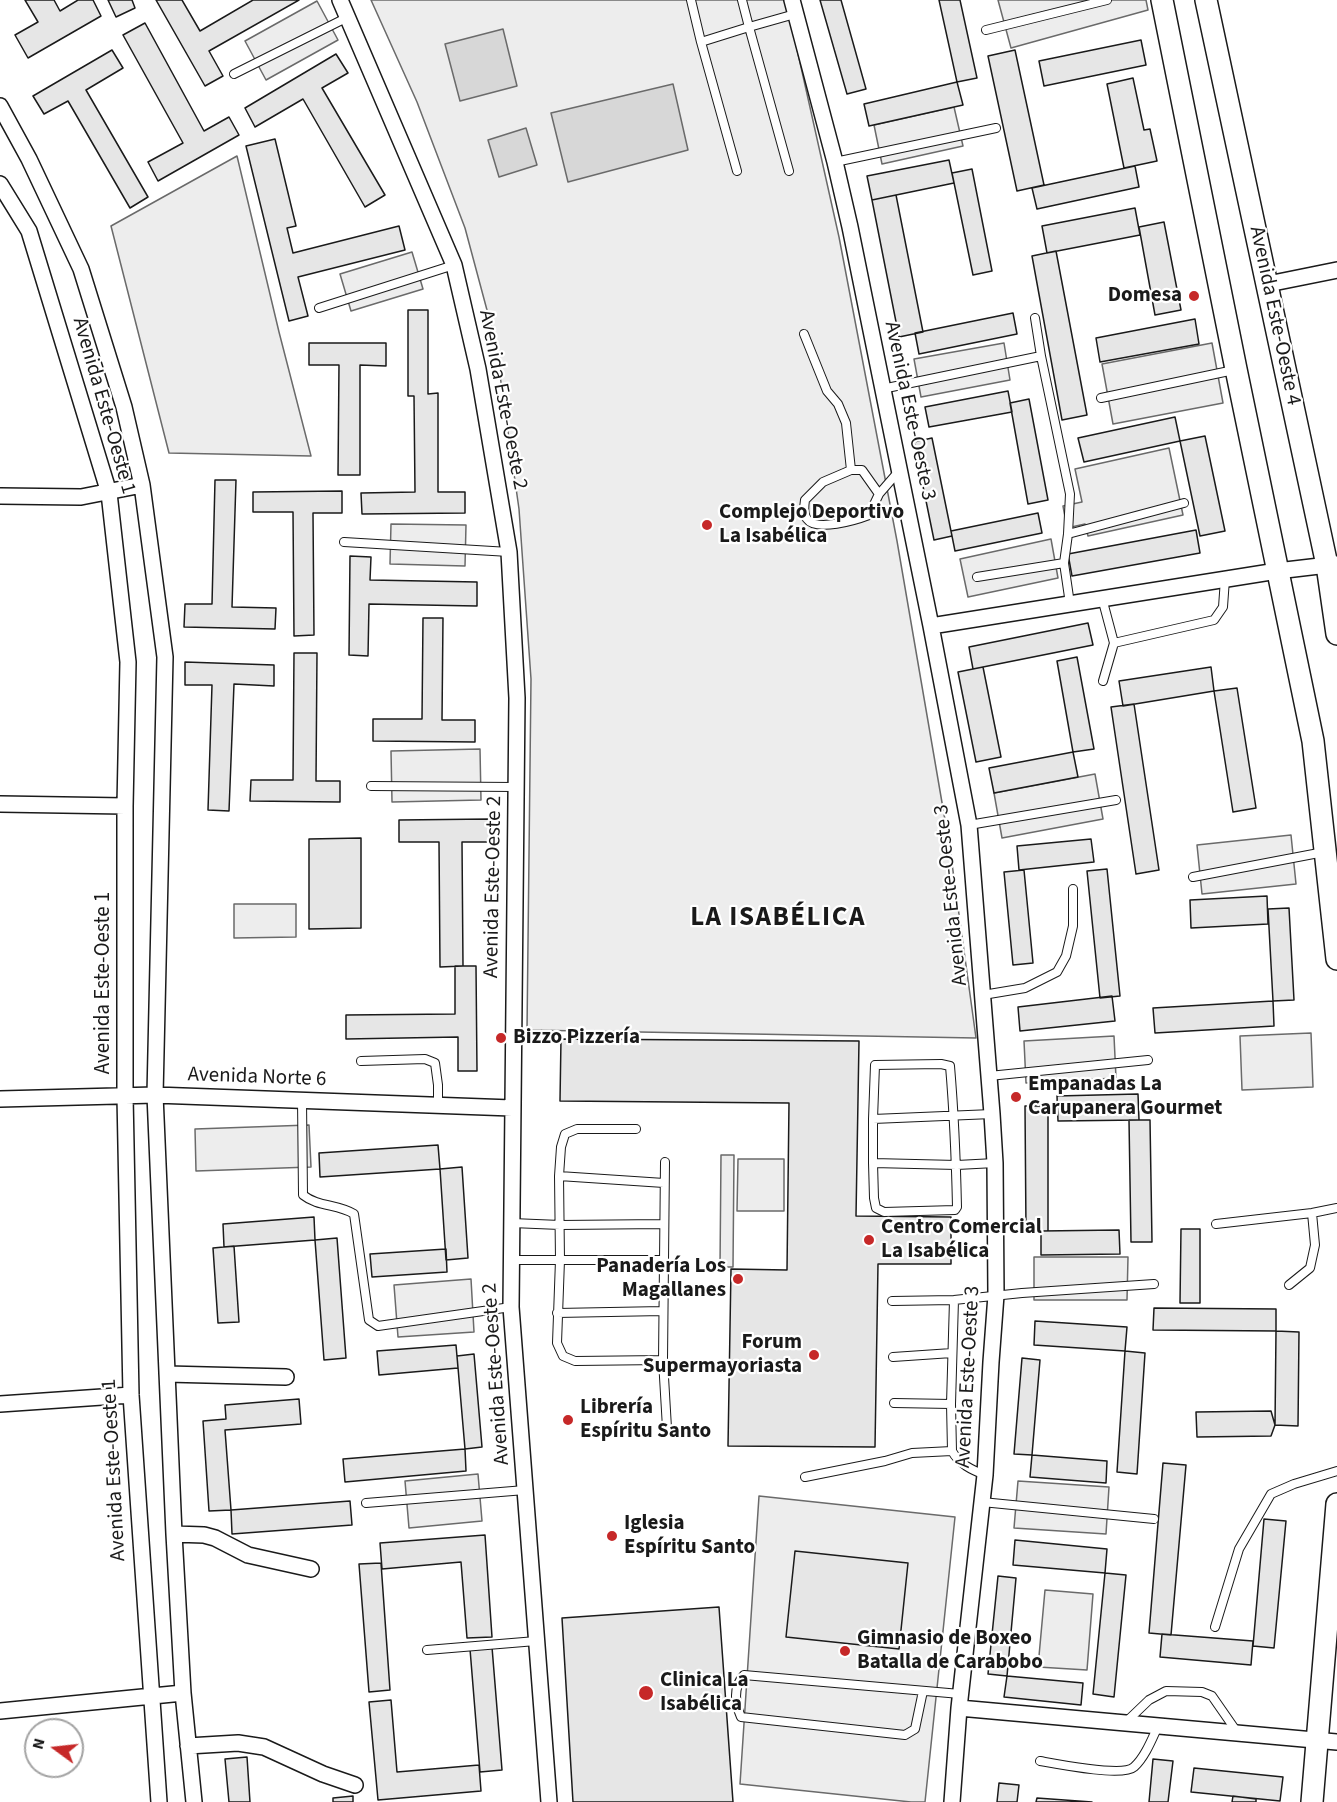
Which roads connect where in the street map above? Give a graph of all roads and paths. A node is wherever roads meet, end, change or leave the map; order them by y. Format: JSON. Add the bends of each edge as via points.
{"nodes":[{"id":1,"x":340,"y":0,"type":"edge"},
{"id":2,"x":691,"y":0,"type":"edge"},
{"id":3,"x":742,"y":0,"type":"edge"},
{"id":4,"x":1107,"y":0,"type":"edge"},
{"id":5,"x":1162,"y":0,"type":"edge"},
{"id":6,"x":1206,"y":0,"type":"edge"},
{"id":7,"x":793,"y":7,"type":"edge"},
{"id":8,"x":348,"y":17,"type":"junction"},
{"id":9,"x":749,"y":27,"type":"junction"},
{"id":10,"x":986,"y":30,"type":"dead end"},
{"id":11,"x":701,"y":42,"type":"junction"},
{"id":12,"x":234,"y":74,"type":"dead end"},
{"id":13,"x":0,"y":106,"type":"edge"},
{"id":14,"x":996,"y":128,"type":"dead end"},
{"id":15,"x":836,"y":162,"type":"junction"},
{"id":16,"x":737,"y":171,"type":"dead end"},
{"id":17,"x":789,"y":171,"type":"dead end"},
{"id":18,"x":0,"y":184,"type":"edge"},
{"id":19,"x":454,"y":265,"type":"junction"},
{"id":20,"x":1337,"y":270,"type":"edge"},
{"id":21,"x":1268,"y":284,"type":"junction"},
{"id":22,"x":319,"y":308,"type":"dead end"},
{"id":23,"x":1035,"y":318,"type":"dead end"},
{"id":24,"x":804,"y":334,"type":"dead end"},
{"id":25,"x":1041,"y":356,"type":"junction"},
{"id":26,"x":1236,"y":369,"type":"junction"},
{"id":27,"x":882,"y":390,"type":"junction"},
{"id":28,"x":1101,"y":398,"type":"dead end"},
{"id":29,"x":851,"y":470,"type":"junction"},
{"id":30,"x":899,"y":470,"type":"junction"},
{"id":31,"x":142,"y":485,"type":"junction"},
{"id":32,"x":109,"y":493,"type":"junction"},
{"id":33,"x":879,"y":494,"type":"junction"},
{"id":34,"x":0,"y":496,"type":"edge"},
{"id":35,"x":1184,"y":504,"type":"dead end"},
{"id":36,"x":1068,"y":534,"type":"junction"},
{"id":37,"x":345,"y":542,"type":"dead end"},
{"id":38,"x":509,"y":552,"type":"junction"},
{"id":39,"x":1064,"y":563,"type":"junction"},
{"id":40,"x":1332,"y":564,"type":"edge"},
{"id":41,"x":1277,"y":571,"type":"junction"},
{"id":42,"x":977,"y":577,"type":"dead end"},
{"id":43,"x":1225,"y":579,"type":"junction"},
{"id":44,"x":1102,"y":598,"type":"junction"},
{"id":45,"x":1070,"y":604,"type":"junction"},
{"id":46,"x":931,"y":626,"type":"junction"},
{"id":47,"x":1337,"y":634,"type":"edge"},
{"id":48,"x":1114,"y":643,"type":"junction"},
{"id":49,"x":1103,"y":681,"type":"dead end"},
{"id":50,"x":371,"y":786,"type":"dead end"},
{"id":51,"x":516,"y":787,"type":"junction"},
{"id":52,"x":1116,"y":800,"type":"dead end"},
{"id":53,"x":0,"y":804,"type":"edge"},
{"id":54,"x":126,"y":806,"type":"junction"},
{"id":55,"x":969,"y":825,"type":"junction"},
{"id":56,"x":1326,"y":852,"type":"junction"},
{"id":57,"x":1193,"y":877,"type":"dead end"},
{"id":58,"x":1073,"y":889,"type":"dead end"},
{"id":59,"x":1337,"y":959,"type":"edge"},
{"id":60,"x":983,"y":995,"type":"junction"},
{"id":61,"x":1148,"y":1060,"type":"dead end"},
{"id":62,"x":361,"y":1061,"type":"dead end"},
{"id":63,"x":989,"y":1076,"type":"junction"},
{"id":64,"x":155,"y":1095,"type":"junction"},
{"id":65,"x":125,"y":1096,"type":"junction"},
{"id":66,"x":0,"y":1099,"type":"edge"},
{"id":67,"x":302,"y":1100,"type":"junction"},
{"id":68,"x":438,"y":1105,"type":"junction"},
{"id":69,"x":512,"y":1108,"type":"junction"},
{"id":70,"x":992,"y":1114,"type":"junction"},
{"id":71,"x":954,"y":1115,"type":"junction"},
{"id":72,"x":873,"y":1119,"type":"junction"},
{"id":73,"x":636,"y":1130,"type":"dead end"},
{"id":74,"x":665,"y":1161,"type":"dead end"},
{"id":75,"x":873,"y":1163,"type":"junction"},
{"id":76,"x":995,"y":1163,"type":"junction"},
{"id":77,"x":957,"y":1165,"type":"junction"},
{"id":78,"x":559,"y":1176,"type":"junction"},
{"id":79,"x":664,"y":1183,"type":"junction"},
{"id":80,"x":1337,"y":1208,"type":"edge"},
{"id":81,"x":1312,"y":1213,"type":"junction"},
{"id":82,"x":512,"y":1223,"type":"junction"},
{"id":83,"x":664,"y":1224,"type":"junction"},
{"id":84,"x":1216,"y":1224,"type":"dead end"},
{"id":85,"x":560,"y":1225,"type":"junction"},
{"id":86,"x":512,"y":1260,"type":"junction"},
{"id":87,"x":560,"y":1260,"type":"junction"},
{"id":88,"x":663,"y":1260,"type":"junction"},
{"id":89,"x":1154,"y":1284,"type":"dead end"},
{"id":90,"x":1289,"y":1285,"type":"dead end"},
{"id":91,"x":996,"y":1295,"type":"junction"},
{"id":92,"x":892,"y":1300,"type":"dead end"},
{"id":93,"x":954,"y":1300,"type":"junction"},
{"id":94,"x":511,"y":1307,"type":"junction"},
{"id":95,"x":663,"y":1311,"type":"junction"},
{"id":96,"x":557,"y":1313,"type":"junction"},
{"id":97,"x":952,"y":1353,"type":"junction"},
{"id":98,"x":893,"y":1357,"type":"dead end"},
{"id":99,"x":663,"y":1360,"type":"junction"},
{"id":100,"x":167,"y":1374,"type":"junction"},
{"id":101,"x":286,"y":1377,"type":"dead end"},
{"id":102,"x":131,"y":1395,"type":"junction"},
{"id":103,"x":894,"y":1403,"type":"dead end"},
{"id":104,"x":0,"y":1404,"type":"edge"},
{"id":105,"x":951,"y":1404,"type":"junction"},
{"id":106,"x":666,"y":1428,"type":"dead end"},
{"id":107,"x":952,"y":1451,"type":"junction"},
{"id":108,"x":1337,"y":1471,"type":"edge"},
{"id":109,"x":985,"y":1476,"type":"junction"},
{"id":110,"x":805,"y":1477,"type":"dead end"},
{"id":111,"x":525,"y":1490,"type":"junction"},
{"id":112,"x":982,"y":1502,"type":"junction"},
{"id":113,"x":366,"y":1503,"type":"dead end"},
{"id":114,"x":1337,"y":1504,"type":"edge"},
{"id":115,"x":1154,"y":1519,"type":"dead end"},
{"id":116,"x":174,"y":1534,"type":"junction"},
{"id":117,"x":312,"y":1569,"type":"dead end"},
{"id":118,"x":1215,"y":1627,"type":"dead end"},
{"id":119,"x":536,"y":1641,"type":"junction"},
{"id":120,"x":427,"y":1650,"type":"dead end"},
{"id":121,"x":923,"y":1691,"type":"junction"},
{"id":122,"x":183,"y":1693,"type":"junction"},
{"id":123,"x":151,"y":1695,"type":"junction"},
{"id":124,"x":960,"y":1701,"type":"junction"},
{"id":125,"x":0,"y":1712,"type":"edge"},
{"id":126,"x":1125,"y":1723,"type":"junction"},
{"id":127,"x":1158,"y":1726,"type":"junction"},
{"id":128,"x":1238,"y":1732,"type":"junction"},
{"id":129,"x":1328,"y":1741,"type":"edge"},
{"id":130,"x":188,"y":1746,"type":"junction"},
{"id":131,"x":1040,"y":1761,"type":"dead end"},
{"id":132,"x":356,"y":1785,"type":"dead end"},
{"id":133,"x":159,"y":1802,"type":"edge"},
{"id":134,"x":194,"y":1802,"type":"edge"},
{"id":135,"x":549,"y":1802,"type":"edge"},
{"id":136,"x":952,"y":1802,"type":"edge"},
{"id":137,"x":1312,"y":1802,"type":"edge"}],
"edges":[{"from":1,"to":8,"type":"street","name":"Avenida Este-Oeste 2"},
{"from":2,"to":11,"type":"lane"},
{"from":3,"to":9,"type":"lane"},
{"from":4,"to":10,"type":"lane"},
{"from":5,"to":26,"type":"main road"},
{"from":6,"to":21,"type":"main road","name":"Avenida Este-Oeste 4"},
{"from":7,"to":9,"type":"lane"},
{"from":7,"to":15,"type":"street","name":"Avenida Este-Oeste 3"},
{"from":8,"to":12,"type":"lane"},
{"from":8,"to":19,"type":"street","name":"Avenida Este-Oeste 2"},
{"from":9,"to":11,"type":"lane"},
{"from":9,"to":17,"type":"lane"},
{"from":11,"to":16,"type":"lane"},
{"from":13,"to":31,"type":"street","via":[[81,268],[124,407]]},
{"from":14,"to":15,"type":"lane"},
{"from":15,"to":27,"type":"street","name":"Avenida Este-Oeste 3"},
{"from":18,"to":32,"type":"street","name":"Avenida Este-Oeste 1","via":[[29,231]]},
{"from":19,"to":22,"type":"lane"},
{"from":19,"to":38,"type":"street","name":"Avenida Este-Oeste 2","via":[[478,369]]},
{"from":20,"to":21,"type":"street"},
{"from":21,"to":40,"type":"main road","name":"Avenida Este-Oeste 4"},
{"from":23,"to":25,"type":"lane"},
{"from":24,"to":29,"type":"lane","via":[[827,391],[846,423]]},
{"from":25,"to":27,"type":"lane"},
{"from":25,"to":36,"type":"lane","via":[[1070,494]]},
{"from":26,"to":28,"type":"lane"},
{"from":26,"to":41,"type":"main road"},
{"from":27,"to":30,"type":"street","name":"Avenida Este-Oeste 3"},
{"from":29,"to":33,"type":"lane","via":[[862,470]]},
{"from":29,"to":33,"type":"lane","via":[[824,482],[805,500],[808,521],[832,524],[869,515]]},
{"from":30,"to":33,"type":"lane"},
{"from":30,"to":46,"type":"street","name":"Avenida Este-Oeste 3"},
{"from":31,"to":32,"type":"street"},
{"from":31,"to":64,"type":"street","via":[[165,657]]},
{"from":32,"to":34,"type":"street","via":[[81,497]]},
{"from":32,"to":54,"type":"street","name":"Avenida Este-Oeste 1","via":[[128,662]]},
{"from":35,"to":36,"type":"lane"},
{"from":36,"to":39,"type":"lane"},
{"from":37,"to":38,"type":"lane"},
{"from":38,"to":51,"type":"street","name":"Avenida Este-Oeste 2","via":[[517,698]]},
{"from":39,"to":42,"type":"lane"},
{"from":39,"to":45,"type":"lane"},
{"from":40,"to":41,"type":"street"},
{"from":40,"to":47,"type":"main road","name":"Avenida Este-Oeste 4"},
{"from":41,"to":43,"type":"street"},
{"from":41,"to":56,"type":"main road","via":[[1313,741]]},
{"from":43,"to":44,"type":"street"},
{"from":43,"to":48,"type":"lane","via":[[1223,607],[1214,620]]},
{"from":44,"to":45,"type":"street"},
{"from":44,"to":48,"type":"lane"},
{"from":45,"to":46,"type":"street"},
{"from":46,"to":55,"type":"street","name":"Avenida Este-Oeste 3"},
{"from":48,"to":49,"type":"lane"},
{"from":50,"to":51,"type":"lane"},
{"from":51,"to":69,"type":"street","name":"Avenida Este-Oeste 2"},
{"from":52,"to":55,"type":"lane"},
{"from":53,"to":54,"type":"street"},
{"from":54,"to":65,"type":"street","name":"Avenida Este-Oeste 1"},
{"from":55,"to":60,"type":"street","name":"Avenida Este-Oeste 3"},
{"from":56,"to":57,"type":"lane"},
{"from":56,"to":59,"type":"main road"},
{"from":58,"to":60,"type":"lane","via":[[1073,926],[1066,956],[1057,972],[1025,988]]},
{"from":60,"to":63,"type":"street","name":"Avenida Este-Oeste 3"},
{"from":61,"to":63,"type":"lane"},
{"from":62,"to":68,"type":"lane","via":[[425,1059],[435,1063]]},
{"from":63,"to":70,"type":"street","name":"Avenida Este-Oeste 3"},
{"from":64,"to":65,"type":"street","name":"Avenida Norte 6"},
{"from":64,"to":67,"type":"street","name":"Avenida Norte 6"},
{"from":64,"to":100,"type":"street"},
{"from":65,"to":66,"type":"street","name":"Avenida Norte 6"},
{"from":65,"to":102,"type":"street","name":"Avenida Este-Oeste 1"},
{"from":67,"to":68,"type":"street","name":"Avenida Norte 6"},
{"from":67,"to":94,"type":"lane","via":[[303,1195],[354,1214],[369,1320],[378,1326]]},
{"from":68,"to":69,"type":"street","name":"Avenida Norte 6"},
{"from":69,"to":82,"type":"street","name":"Avenida Este-Oeste 2"},
{"from":70,"to":71,"type":"lane"},
{"from":70,"to":76,"type":"street","name":"Avenida Este-Oeste 3"},
{"from":71,"to":72,"type":"lane"},
{"from":71,"to":72,"type":"lane","via":[[950,1066],[895,1064],[875,1065]]},
{"from":71,"to":77,"type":"lane"},
{"from":72,"to":75,"type":"lane"},
{"from":73,"to":78,"type":"lane","via":[[577,1129],[565,1134]]},
{"from":74,"to":79,"type":"lane"},
{"from":75,"to":77,"type":"lane"},
{"from":75,"to":77,"type":"lane","via":[[876,1208],[884,1212],[955,1210]]},
{"from":76,"to":77,"type":"lane"},
{"from":76,"to":91,"type":"street","name":"Avenida Este-Oeste 3"},
{"from":78,"to":79,"type":"lane"},
{"from":78,"to":85,"type":"lane"},
{"from":79,"to":83,"type":"lane"},
{"from":80,"to":81,"type":"lane"},
{"from":81,"to":84,"type":"lane"},
{"from":81,"to":90,"type":"lane","via":[[1315,1245],[1310,1268]]},
{"from":82,"to":85,"type":"lane"},
{"from":82,"to":86,"type":"street","name":"Avenida Este-Oeste 2"},
{"from":83,"to":85,"type":"lane"},
{"from":83,"to":88,"type":"lane"},
{"from":85,"to":87,"type":"lane"},
{"from":86,"to":87,"type":"lane"},
{"from":86,"to":94,"type":"street","name":"Avenida Este-Oeste 2"},
{"from":87,"to":88,"type":"lane"},
{"from":87,"to":96,"type":"lane"},
{"from":88,"to":95,"type":"lane"},
{"from":89,"to":91,"type":"lane"},
{"from":91,"to":93,"type":"lane"},
{"from":91,"to":109,"type":"street","name":"Avenida Este-Oeste 3"},
{"from":92,"to":93,"type":"lane"},
{"from":93,"to":97,"type":"lane"},
{"from":94,"to":111,"type":"street","name":"Avenida Este-Oeste 2"},
{"from":95,"to":96,"type":"lane"},
{"from":95,"to":99,"type":"lane"},
{"from":96,"to":99,"type":"lane","via":[[556,1343],[563,1356],[576,1361]]},
{"from":97,"to":98,"type":"lane"},
{"from":97,"to":105,"type":"lane"},
{"from":99,"to":106,"type":"lane"},
{"from":100,"to":101,"type":"street"},
{"from":100,"to":116,"type":"street"},
{"from":102,"to":104,"type":"street"},
{"from":102,"to":123,"type":"street","name":"Avenida Este-Oeste 1"},
{"from":103,"to":105,"type":"lane"},
{"from":105,"to":107,"type":"lane"},
{"from":107,"to":109,"type":"lane","via":[[968,1468]]},
{"from":107,"to":110,"type":"lane","via":[[912,1453]]},
{"from":108,"to":118,"type":"lane","via":[[1271,1494],[1239,1549]]},
{"from":109,"to":112,"type":"street","name":"Avenida Este-Oeste 3"},
{"from":111,"to":113,"type":"lane"},
{"from":111,"to":119,"type":"street","name":"Avenida Este-Oeste 2"},
{"from":112,"to":115,"type":"lane"},
{"from":112,"to":124,"type":"street","name":"Avenida Este-Oeste 3"},
{"from":114,"to":129,"type":"main road"},
{"from":116,"to":117,"type":"street","via":[[204,1535],[248,1555]]},
{"from":116,"to":122,"type":"street"},
{"from":119,"to":120,"type":"lane"},
{"from":119,"to":135,"type":"street","name":"Avenida Este-Oeste 2"},
{"from":121,"to":121,"type":"lane","via":[[744,1675],[736,1690],[736,1706],[741,1717],[905,1734],[915,1729]]},
{"from":121,"to":124,"type":"lane"},
{"from":122,"to":123,"type":"street"},
{"from":122,"to":130,"type":"street"},
{"from":123,"to":125,"type":"street"},
{"from":123,"to":133,"type":"street","name":"Avenida Este-Oeste 1"},
{"from":124,"to":126,"type":"street"},
{"from":124,"to":136,"type":"street","name":"Avenida Este-Oeste 3"},
{"from":126,"to":127,"type":"street"},
{"from":126,"to":128,"type":"lane","via":[[1166,1691],[1202,1692],[1212,1696]]},
{"from":127,"to":128,"type":"street"},
{"from":127,"to":131,"type":"lane","via":[[1133,1768],[1119,1772]]},
{"from":128,"to":129,"type":"street"},
{"from":129,"to":137,"type":"main road"},
{"from":130,"to":132,"type":"street","via":[[238,1743],[264,1747]]},
{"from":130,"to":134,"type":"street"}]}
